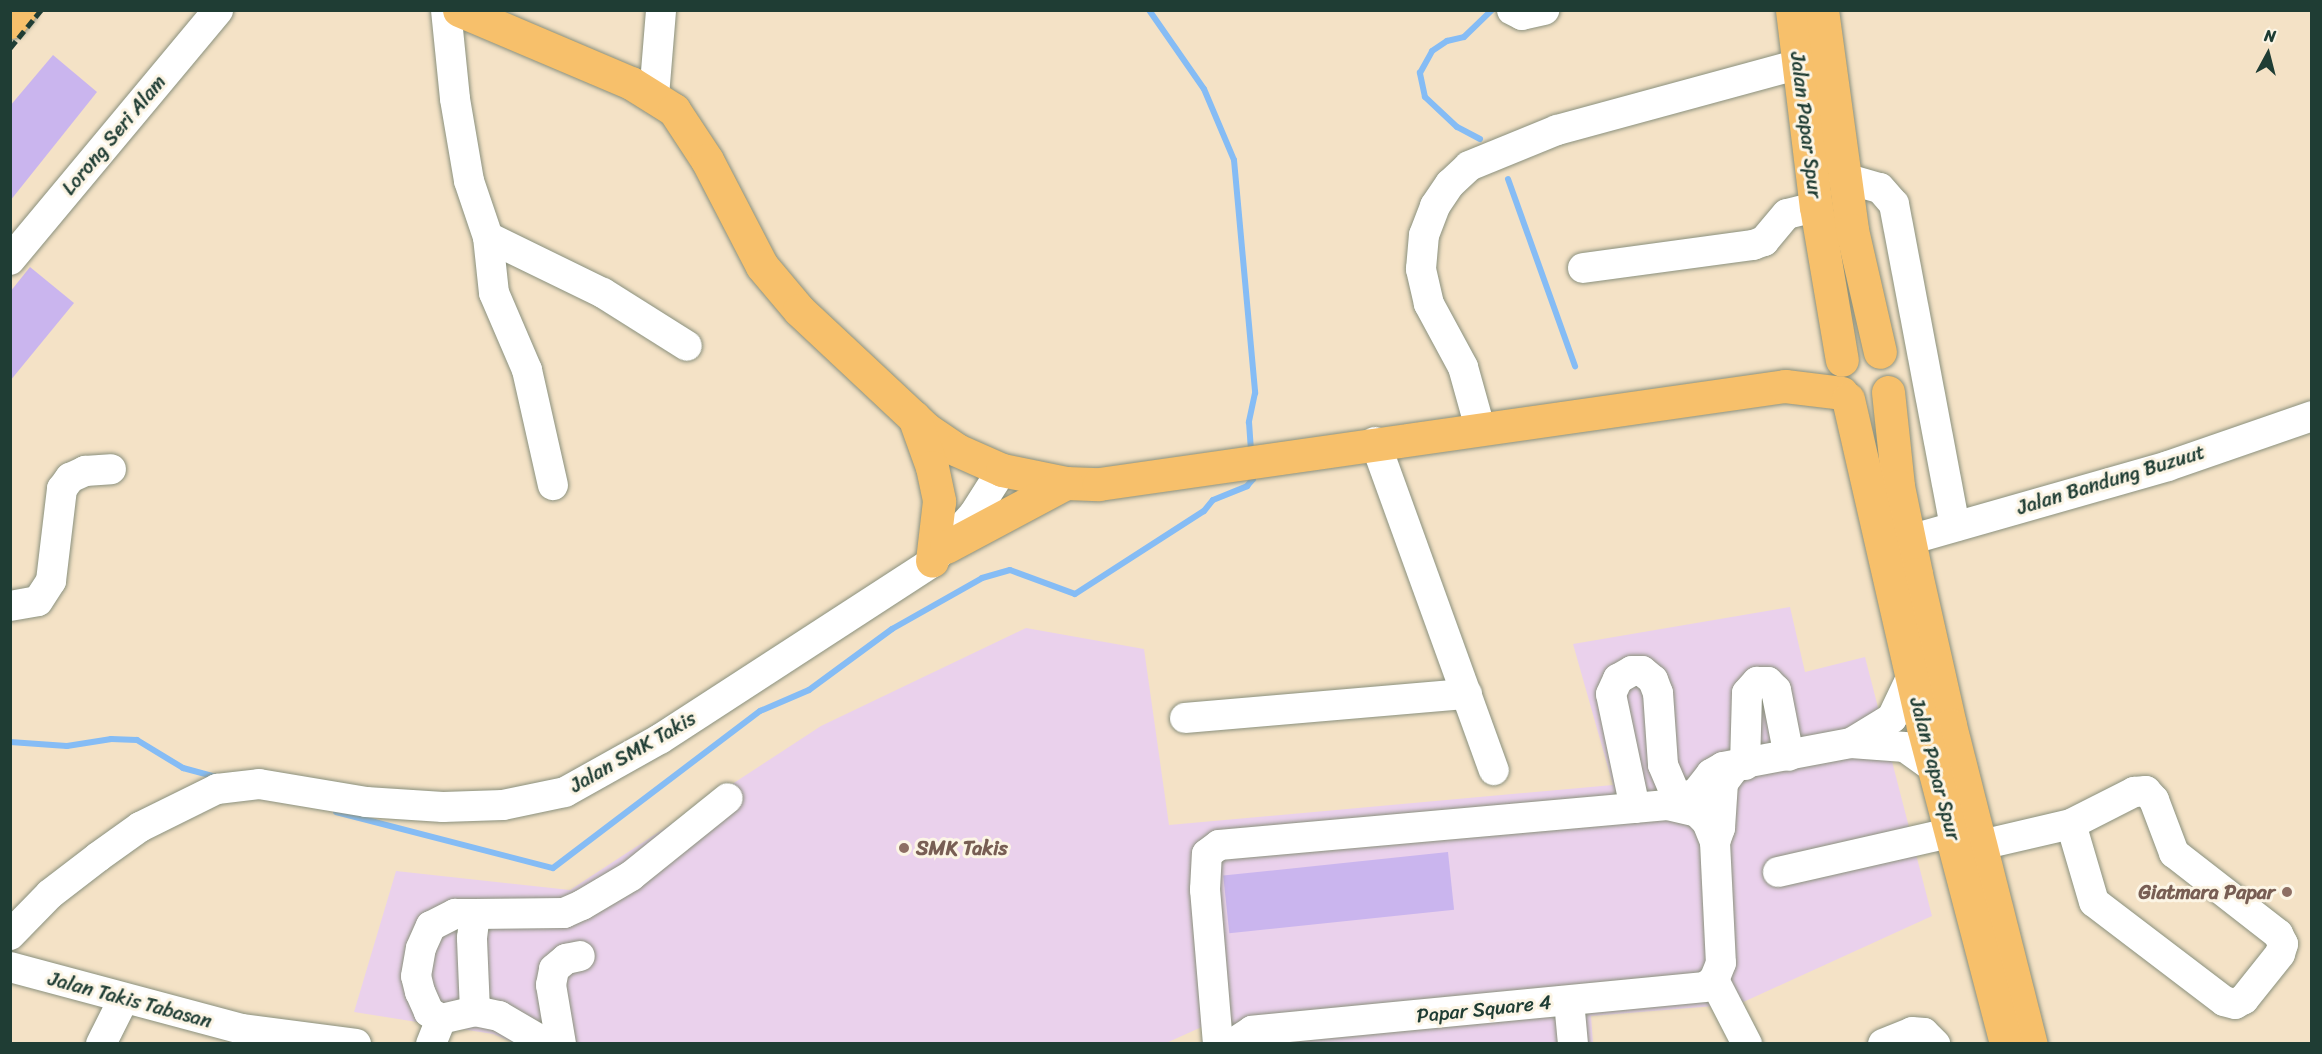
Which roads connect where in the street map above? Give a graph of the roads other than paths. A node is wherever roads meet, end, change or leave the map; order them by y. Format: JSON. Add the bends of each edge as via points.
{"nodes":[{"id":1,"x":20,"y":10,"type":"edge"},
{"id":2,"x":218,"y":10,"type":"edge"},
{"id":3,"x":446,"y":10,"type":"edge"},
{"id":4,"x":459,"y":10,"type":"edge"},
{"id":5,"x":661,"y":10,"type":"edge"},
{"id":6,"x":1512,"y":10,"type":"edge"},
{"id":7,"x":1544,"y":10,"type":"edge"},
{"id":8,"x":1792,"y":10,"type":"edge"},
{"id":9,"x":1822,"y":10,"type":"edge"},
{"id":10,"x":10,"y":22,"type":"edge"},
{"id":11,"x":1796,"y":65,"type":"junction"},
{"id":12,"x":654,"y":96,"type":"junction"},
{"id":13,"x":1844,"y":178,"type":"junction"},
{"id":14,"x":1816,"y":207,"type":"junction"},
{"id":15,"x":1837,"y":235,"type":"junction"},
{"id":16,"x":488,"y":237,"type":"junction"},
{"id":17,"x":10,"y":260,"type":"edge"},
{"id":18,"x":1583,"y":268,"type":"dead end"},
{"id":19,"x":687,"y":346,"type":"dead end"},
{"id":20,"x":1880,"y":352,"type":"junction"},
{"id":21,"x":1843,"y":379,"type":"junction"},
{"id":22,"x":1888,"y":392,"type":"junction"},
{"id":23,"x":2312,"y":416,"type":"edge"},
{"id":24,"x":914,"y":417,"type":"junction"},
{"id":25,"x":1480,"y":428,"type":"junction"},
{"id":26,"x":1375,"y":442,"type":"junction"},
{"id":27,"x":111,"y":469,"type":"dead end"},
{"id":28,"x":1002,"y":470,"type":"junction"},
{"id":29,"x":1066,"y":483,"type":"junction"},
{"id":30,"x":554,"y":485,"type":"dead end"},
{"id":31,"x":1955,"y":526,"type":"junction"},
{"id":32,"x":1909,"y":540,"type":"junction"},
{"id":33,"x":939,"y":554,"type":"junction"},
{"id":34,"x":10,"y":606,"type":"edge"},
{"id":35,"x":1911,"y":678,"type":"junction"},
{"id":36,"x":1467,"y":694,"type":"junction"},
{"id":37,"x":1185,"y":718,"type":"dead end"},
{"id":38,"x":1851,"y":743,"type":"junction"},
{"id":39,"x":1789,"y":756,"type":"junction"},
{"id":40,"x":1740,"y":766,"type":"junction"},
{"id":41,"x":1933,"y":767,"type":"junction"},
{"id":42,"x":1494,"y":770,"type":"dead end"},
{"id":43,"x":728,"y":798,"type":"dead end"},
{"id":44,"x":1672,"y":801,"type":"junction"},
{"id":45,"x":1635,"y":808,"type":"junction"},
{"id":46,"x":2071,"y":824,"type":"junction"},
{"id":47,"x":1950,"y":833,"type":"junction"},
{"id":48,"x":1715,"y":843,"type":"junction"},
{"id":49,"x":1981,"y":845,"type":"junction"},
{"id":50,"x":1778,"y":872,"type":"dead end"},
{"id":51,"x":475,"y":914,"type":"junction"},
{"id":52,"x":10,"y":935,"type":"edge"},
{"id":53,"x":580,"y":956,"type":"dead end"},
{"id":54,"x":10,"y":967,"type":"edge"},
{"id":55,"x":1714,"y":980,"type":"junction"},
{"id":56,"x":123,"y":1000,"type":"junction"},
{"id":57,"x":1213,"y":1000,"type":"junction"},
{"id":58,"x":1569,"y":1001,"type":"junction"},
{"id":59,"x":475,"y":1011,"type":"junction"},
{"id":60,"x":436,"y":1031,"type":"edge"},
{"id":61,"x":1242,"y":1037,"type":"edge"},
{"id":62,"x":101,"y":1044,"type":"edge"},
{"id":63,"x":356,"y":1044,"type":"edge"},
{"id":64,"x":547,"y":1044,"type":"edge"},
{"id":65,"x":561,"y":1044,"type":"edge"},
{"id":66,"x":1218,"y":1044,"type":"edge"},
{"id":67,"x":1573,"y":1044,"type":"edge"},
{"id":68,"x":1747,"y":1044,"type":"edge"},
{"id":69,"x":1883,"y":1044,"type":"edge"},
{"id":70,"x":1935,"y":1044,"type":"edge"},
{"id":71,"x":2006,"y":1044,"type":"edge"},
{"id":72,"x":2031,"y":1044,"type":"edge"}],
"edges":[{"from":1,"to":10,"type":"main road"},
{"from":2,"to":17,"type":"street","name":"Lorong Seri Alam"},
{"from":3,"to":16,"type":"street","via":[[448,57],[469,181]]},
{"from":4,"to":12,"type":"main road"},
{"from":5,"to":12,"type":"street"},
{"from":6,"to":7,"type":"street","via":[[1522,15]]},
{"from":8,"to":11,"type":"main road","name":"Jalan Papar Spur"},
{"from":9,"to":13,"type":"main road","name":"Jalan Papar Spur"},
{"from":11,"to":14,"type":"main road","name":"Jalan Papar Spur"},
{"from":11,"to":25,"type":"street","via":[[1557,130],[1469,166],[1450,184],[1424,235],[1421,268],[1429,304],[1462,367]]},
{"from":12,"to":24,"type":"main road","via":[[687,127],[762,266],[799,310]]},
{"from":13,"to":15,"type":"main road","name":"Jalan Papar Spur"},
{"from":13,"to":31,"type":"street","via":[[1880,188],[1894,204]]},
{"from":14,"to":15,"type":"main road","name":"Jalan Papar Spur"},
{"from":14,"to":18,"type":"street","via":[[1787,214],[1764,241],[1753,246]]},
{"from":15,"to":20,"type":"main road"},
{"from":15,"to":21,"type":"main road","name":"Jalan Papar Spur"},
{"from":16,"to":19,"type":"street","via":[[603,293]]},
{"from":16,"to":30,"type":"street","via":[[494,293],[527,370]]},
{"from":20,"to":21,"type":"main road","via":[[1855,350]]},
{"from":20,"to":22,"type":"main road","via":[[1892,366]]},
{"from":21,"to":22,"type":"main road","via":[[1865,404]]},
{"from":21,"to":25,"type":"main road","via":[[1794,376],[1785,386]]},
{"from":21,"to":35,"type":"main road","name":"Jalan Papar Spur"},
{"from":22,"to":32,"type":"main road","via":[[1898,486]]},
{"from":23,"to":31,"type":"street","name":"Jalan Bandung Buzuut","via":[[2168,466]]},
{"from":24,"to":28,"type":"main road","via":[[957,450]]},
{"from":24,"to":33,"type":"main road","via":[[939,501]]},
{"from":25,"to":26,"type":"main road"},
{"from":26,"to":29,"type":"main road","via":[[1110,483]]},
{"from":26,"to":36,"type":"street"},
{"from":27,"to":34,"type":"street","via":[[85,471],[70,478],[62,489],[51,581],[38,601]]},
{"from":28,"to":29,"type":"main road"},
{"from":28,"to":33,"type":"street","name":"Jalan SMK Takis","via":[[974,514]]},
{"from":29,"to":33,"type":"main road"},
{"from":31,"to":32,"type":"street","name":"Jalan Bandung Buzuut"},
{"from":32,"to":49,"type":"main road"},
{"from":33,"to":52,"type":"street","name":"Jalan SMK Takis","via":[[660,739],[565,792],[503,805],[442,807],[366,802],[259,784],[217,789],[140,827],[98,856],[50,894]]},
{"from":35,"to":38,"type":"street","via":[[1892,718]]},
{"from":35,"to":41,"type":"main road","name":"Jalan Papar Spur"},
{"from":36,"to":37,"type":"street"},
{"from":36,"to":42,"type":"street"},
{"from":38,"to":39,"type":"street"},
{"from":38,"to":41,"type":"street","via":[[1905,747]]},
{"from":39,"to":40,"type":"street"},
{"from":39,"to":40,"type":"street","via":[[1776,690],[1768,682],[1756,682],[1747,693]]},
{"from":40,"to":44,"type":"street","via":[[1716,770],[1697,792]]},
{"from":40,"to":48,"type":"street","via":[[1723,783]]},
{"from":41,"to":47,"type":"main road","name":"Jalan Papar Spur"},
{"from":43,"to":51,"type":"street","via":[[631,876],[582,905],[564,912]]},
{"from":44,"to":45,"type":"street"},
{"from":44,"to":45,"type":"street","via":[[1663,765],[1658,693],[1653,680],[1642,671],[1632,671],[1618,679],[1611,694]]},
{"from":44,"to":48,"type":"street","via":[[1703,816]]},
{"from":45,"to":57,"type":"street","via":[[1219,845],[1207,854],[1206,864]]},
{"from":46,"to":46,"type":"street","via":[[2134,792],[2146,791],[2154,800],[2174,853],[2278,934],[2283,944],[2280,954],[2244,999],[2235,1004],[2224,1001],[2094,902]]},
{"from":46,"to":49,"type":"street"},
{"from":47,"to":50,"type":"street"},
{"from":47,"to":71,"type":"main road","name":"Jalan Papar Spur"},
{"from":48,"to":55,"type":"street","via":[[1721,963]]},
{"from":49,"to":72,"type":"main road"},
{"from":51,"to":59,"type":"street"},
{"from":51,"to":60,"type":"street","via":[[455,914],[430,926],[421,948],[416,976]]},
{"from":53,"to":65,"type":"street","via":[[566,959],[554,969],[551,984]]},
{"from":54,"to":56,"type":"street","name":"Jalan Takis Tabasan"},
{"from":55,"to":58,"type":"street","name":"Papar Square 4","via":[[1693,989]]},
{"from":55,"to":68,"type":"street"},
{"from":56,"to":62,"type":"street"},
{"from":56,"to":63,"type":"street","name":"Jalan Takis Tabasan","via":[[242,1029]]},
{"from":57,"to":61,"type":"street","name":"Papar Square 4"},
{"from":57,"to":66,"type":"street"},
{"from":58,"to":61,"type":"street","name":"Papar Square 4"},
{"from":58,"to":67,"type":"street"},
{"from":59,"to":60,"type":"street"},
{"from":59,"to":64,"type":"street","via":[[499,1016]]},
{"from":69,"to":70,"type":"street","via":[[1912,1032],[1924,1033]]}]}
